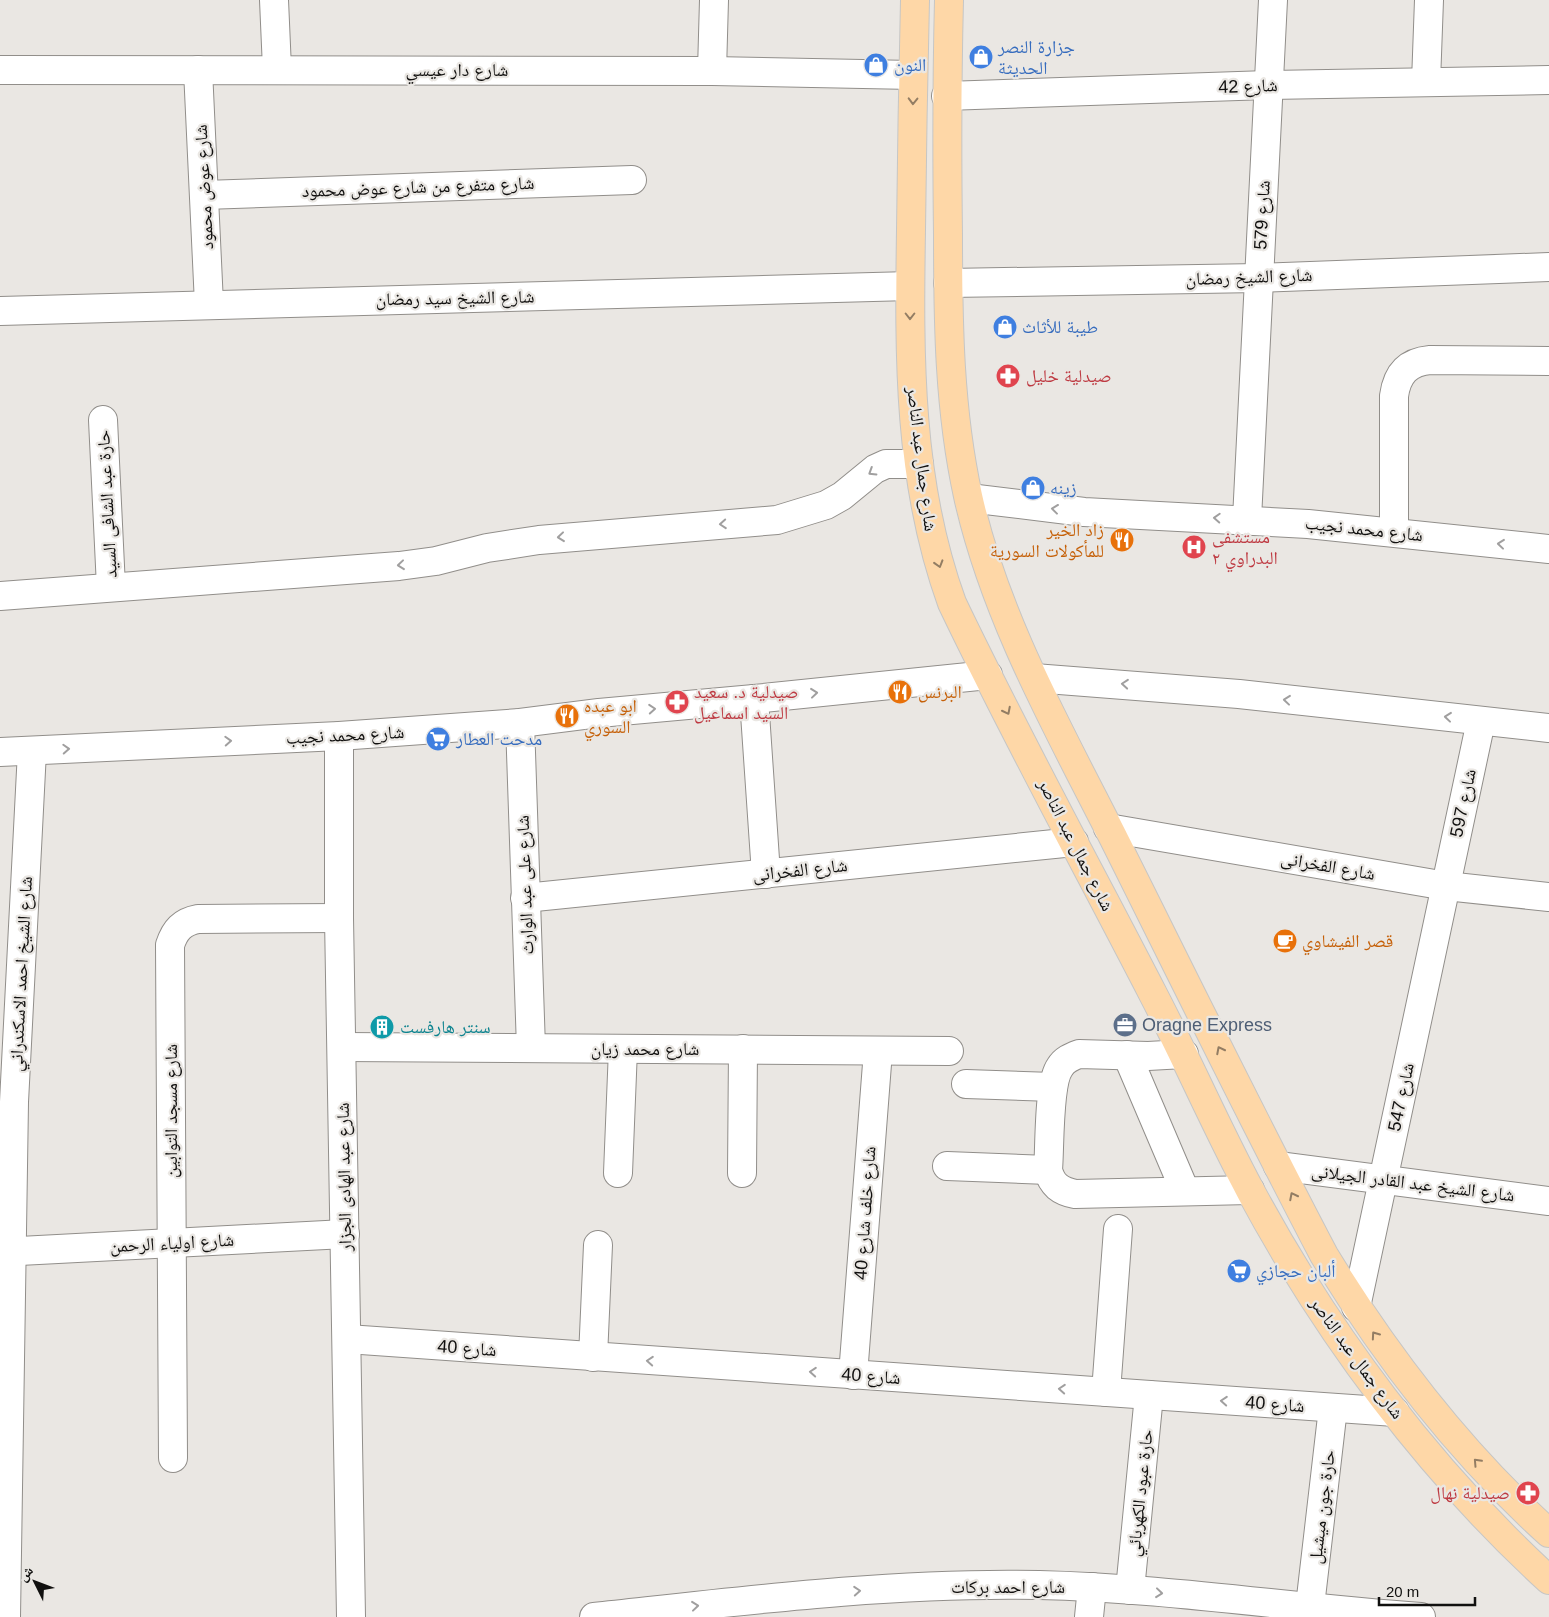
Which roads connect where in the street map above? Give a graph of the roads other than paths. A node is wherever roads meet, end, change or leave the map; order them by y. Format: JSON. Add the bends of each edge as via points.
{"nodes":[{"id":1,"x":274,"y":0,"type":"edge"},
{"id":2,"x":714,"y":0,"type":"edge"},
{"id":3,"x":915,"y":0,"type":"edge"},
{"id":4,"x":949,"y":0,"type":"edge"},
{"id":5,"x":1273,"y":0,"type":"edge"},
{"id":6,"x":1429,"y":0,"type":"edge"},
{"id":7,"x":277,"y":69,"type":"junction"},
{"id":8,"x":0,"y":70,"type":"edge"},
{"id":9,"x":198,"y":70,"type":"junction"},
{"id":10,"x":712,"y":71,"type":"junction"},
{"id":11,"x":914,"y":75,"type":"junction"},
{"id":12,"x":1549,"y":80,"type":"edge"},
{"id":13,"x":1426,"y":82,"type":"junction"},
{"id":14,"x":1268,"y":85,"type":"junction"},
{"id":15,"x":946,"y":96,"type":"junction"},
{"id":16,"x":632,"y":180,"type":"dead end"},
{"id":17,"x":204,"y":195,"type":"junction"},
{"id":18,"x":1549,"y":267,"type":"edge"},
{"id":19,"x":1259,"y":278,"type":"junction"},
{"id":20,"x":948,"y":283,"type":"junction"},
{"id":21,"x":910,"y":286,"type":"junction"},
{"id":22,"x":209,"y":304,"type":"junction"},
{"id":23,"x":0,"y":311,"type":"edge"},
{"id":24,"x":1549,"y":361,"type":"edge"},
{"id":25,"x":103,"y":420,"type":"dead end"},
{"id":26,"x":919,"y":464,"type":"junction"},
{"id":27,"x":969,"y":498,"type":"junction"},
{"id":28,"x":1247,"y":519,"type":"junction"},
{"id":29,"x":1394,"y":532,"type":"junction"},
{"id":30,"x":1549,"y":549,"type":"edge"},
{"id":31,"x":111,"y":587,"type":"junction"},
{"id":32,"x":0,"y":596,"type":"edge"},
{"id":33,"x":988,"y":675,"type":"junction"},
{"id":34,"x":1034,"y":678,"type":"junction"},
{"id":35,"x":754,"y":700,"type":"junction"},
{"id":36,"x":1481,"y":721,"type":"junction"},
{"id":37,"x":520,"y":723,"type":"junction"},
{"id":38,"x":1549,"y":728,"type":"edge"},
{"id":39,"x":339,"y":736,"type":"junction"},
{"id":40,"x":32,"y":751,"type":"junction"},
{"id":41,"x":0,"y":752,"type":"edge"},
{"id":42,"x":1108,"y":828,"type":"junction"},
{"id":43,"x":1074,"y":842,"type":"junction"},
{"id":44,"x":766,"y":874,"type":"junction"},
{"id":45,"x":1446,"y":886,"type":"junction"},
{"id":46,"x":1549,"y":897,"type":"edge"},
{"id":47,"x":525,"y":898,"type":"junction"},
{"id":48,"x":339,"y":918,"type":"junction"},
{"id":49,"x":342,"y":1047,"type":"junction"},
{"id":50,"x":531,"y":1048,"type":"junction"},
{"id":51,"x":623,"y":1049,"type":"junction"},
{"id":52,"x":743,"y":1049,"type":"junction"},
{"id":53,"x":878,"y":1051,"type":"junction"},
{"id":54,"x":948,"y":1051,"type":"dead end"},
{"id":55,"x":1184,"y":1054,"type":"junction"},
{"id":56,"x":1127,"y":1055,"type":"junction"},
{"id":57,"x":966,"y":1084,"type":"dead end"},
{"id":58,"x":1053,"y":1086,"type":"junction"},
{"id":59,"x":7,"y":1101,"type":"edge"},
{"id":60,"x":947,"y":1166,"type":"dead end"},
{"id":61,"x":1278,"y":1166,"type":"junction"},
{"id":62,"x":1048,"y":1170,"type":"junction"},
{"id":63,"x":618,"y":1173,"type":"dead end"},
{"id":64,"x":742,"y":1173,"type":"dead end"},
{"id":65,"x":1383,"y":1179,"type":"junction"},
{"id":66,"x":1250,"y":1190,"type":"junction"},
{"id":67,"x":1185,"y":1191,"type":"junction"},
{"id":68,"x":1549,"y":1201,"type":"edge"},
{"id":69,"x":1118,"y":1230,"type":"dead end"},
{"id":70,"x":345,"y":1234,"type":"junction"},
{"id":71,"x":172,"y":1244,"type":"junction"},
{"id":72,"x":598,"y":1245,"type":"dead end"},
{"id":73,"x":6,"y":1252,"type":"edge"},
{"id":74,"x":1356,"y":1307,"type":"junction"},
{"id":75,"x":346,"y":1339,"type":"junction"},
{"id":76,"x":594,"y":1357,"type":"junction"},
{"id":77,"x":853,"y":1375,"type":"junction"},
{"id":78,"x":1106,"y":1392,"type":"junction"},
{"id":79,"x":1149,"y":1395,"type":"junction"},
{"id":80,"x":1333,"y":1408,"type":"junction"},
{"id":81,"x":1395,"y":1412,"type":"junction"},
{"id":82,"x":172,"y":1458,"type":"dead end"},
{"id":83,"x":1549,"y":1533,"type":"edge"},
{"id":84,"x":1549,"y":1580,"type":"edge"},
{"id":85,"x":1092,"y":1587,"type":"junction"},
{"id":86,"x":1130,"y":1590,"type":"junction"},
{"id":87,"x":1310,"y":1606,"type":"junction"},
{"id":88,"x":1264,"y":1610,"type":"edge"},
{"id":89,"x":6,"y":1617,"type":"edge"},
{"id":90,"x":352,"y":1617,"type":"edge"},
{"id":91,"x":594,"y":1617,"type":"edge"},
{"id":92,"x":1089,"y":1617,"type":"edge"},
{"id":93,"x":1421,"y":1617,"type":"edge"}],
"edges":[{"from":1,"to":7,"type":"street"},
{"from":2,"to":10,"type":"street"},
{"from":3,"to":11,"type":"main road","name":"شارع جمال عبد الناصر"},
{"from":4,"to":15,"type":"main road","name":"شارع جمال عبد الناصر"},
{"from":5,"to":14,"type":"street","name":"شارع 579"},
{"from":6,"to":13,"type":"street"},
{"from":7,"to":9,"type":"street","name":"شارع دار عيسي"},
{"from":7,"to":10,"type":"street","name":"شارع دار عيسي"},
{"from":8,"to":9,"type":"street","name":"شارع دار عيسي"},
{"from":9,"to":17,"type":"street","name":"شارع عوض محمود"},
{"from":10,"to":11,"type":"street","name":"شارع دار عيسي"},
{"from":11,"to":21,"type":"main road","name":"شارع جمال عبد الناصر","one_way":true},
{"from":12,"to":13,"type":"street","name":"شارع 42"},
{"from":13,"to":14,"type":"street","name":"شارع 42"},
{"from":14,"to":15,"type":"street","name":"شارع 42"},
{"from":14,"to":19,"type":"street","name":"شارع 579"},
{"from":15,"to":20,"type":"main road","name":"شارع جمال عبد الناصر"},
{"from":16,"to":17,"type":"street","name":"شارع متفرع من شارع عوض محمود"},
{"from":17,"to":22,"type":"street","name":"شارع عوض محمود"},
{"from":18,"to":19,"type":"street","name":"شارع الشيخ رمضان"},
{"from":19,"to":20,"type":"street","name":"شارع الشيخ رمضان"},
{"from":19,"to":28,"type":"street","name":"شارع 579"},
{"from":20,"to":27,"type":"main road","name":"شارع جمال عبد الناصر","via":[[951,391]]},
{"from":21,"to":22,"type":"street","name":"شارع الشيخ سيد رمضان"},
{"from":21,"to":26,"type":"main road","name":"شارع جمال عبد الناصر","one_way":true,"via":[[912,384]]},
{"from":22,"to":23,"type":"street","name":"شارع الشيخ سيد رمضان"},
{"from":24,"to":29,"type":"street","via":[[1430,360],[1412,364],[1404,370],[1394,396]]},
{"from":25,"to":31,"type":"street","name":"حارة عبد الشافى السيد"},
{"from":26,"to":31,"type":"street","one_way":true,"via":[[886,464],[826,505],[777,520],[539,540],[399,566]]},
{"from":26,"to":33,"type":"main road","name":"شارع جمال عبد الناصر","one_way":true,"via":[[929,530],[939,567],[952,603]]},
{"from":28,"to":27,"type":"street","name":"شارع محمد نجيب","one_way":true,"via":[[1093,513]]},
{"from":27,"to":34,"type":"main road","name":"شارع جمال عبد الناصر","via":[[985,560]]},
{"from":28,"to":29,"type":"street","name":"شارع محمد نجيب"},
{"from":30,"to":29,"type":"street","name":"شارع محمد نجيب","one_way":true},
{"from":31,"to":32,"type":"street"},
{"from":35,"to":33,"type":"street","name":"شارع محمد نجيب","one_way":true},
{"from":33,"to":43,"type":"main road","name":"شارع جمال عبد الناصر","one_way":true},
{"from":36,"to":34,"type":"street","one_way":true,"via":[[1220,692]]},
{"from":34,"to":42,"type":"main road","name":"شارع جمال عبد الناصر"},
{"from":37,"to":35,"type":"street","name":"شارع محمد نجيب","one_way":true},
{"from":35,"to":44,"type":"street"},
{"from":36,"to":38,"type":"street"},
{"from":36,"to":45,"type":"street","name":"شارع 597"},
{"from":37,"to":39,"type":"street","name":"شارع محمد نجيب"},
{"from":37,"to":47,"type":"street","name":"شارع على عبد الوارث"},
{"from":40,"to":39,"type":"street","name":"شارع محمد نجيب","one_way":true},
{"from":39,"to":48,"type":"street","name":"شارع عبد الهادى الجزار"},
{"from":40,"to":41,"type":"street","name":"شارع محمد نجيب"},
{"from":40,"to":59,"type":"street","name":"شارع الشيخ احمد الاسكندراني"},
{"from":42,"to":45,"type":"street","name":"شارع الفخرانى"},
{"from":61,"to":42,"type":"main road","name":"شارع جمال عبد الناصر","one_way":true},
{"from":43,"to":44,"type":"street","name":"شارع الفخرانى"},
{"from":43,"to":55,"type":"main road","name":"شارع جمال عبد الناصر"},
{"from":44,"to":47,"type":"street","name":"شارع الفخرانى"},
{"from":45,"to":46,"type":"street","name":"شارع الفخرانى"},
{"from":45,"to":65,"type":"street","name":"شارع 547"},
{"from":47,"to":50,"type":"street","name":"شارع على عبد الوارث"},
{"from":48,"to":49,"type":"street","name":"شارع عبد الهادى الجزار"},
{"from":48,"to":71,"type":"street","name":"شارع مسجد التوابين","via":[[198,919],[188,921],[173,936],[170,945]]},
{"from":49,"to":50,"type":"street","name":"شارع محمد زيان"},
{"from":49,"to":70,"type":"street","name":"شارع عبد الهادى الجزار"},
{"from":50,"to":51,"type":"street","name":"شارع محمد زيان"},
{"from":51,"to":52,"type":"street","name":"شارع محمد زيان"},
{"from":51,"to":63,"type":"street"},
{"from":52,"to":53,"type":"street","name":"شارع محمد زيان"},
{"from":52,"to":64,"type":"street"},
{"from":53,"to":54,"type":"street","name":"شارع محمد زيان"},
{"from":53,"to":77,"type":"street","name":"شارع خلف شارع 40"},
{"from":55,"to":56,"type":"street"},
{"from":55,"to":66,"type":"main road","name":"شارع جمال عبد الناصر"},
{"from":56,"to":58,"type":"street","via":[[1078,1054],[1060,1066]]},
{"from":56,"to":67,"type":"street"},
{"from":57,"to":58,"type":"street"},
{"from":58,"to":62,"type":"street"},
{"from":59,"to":73,"type":"street","name":"شارع الشيخ احمد الاسكندراني"},
{"from":60,"to":62,"type":"street"},
{"from":61,"to":65,"type":"street","name":"شارع الشيخ عبد القادر الجيلانى"},
{"from":74,"to":61,"type":"main road","name":"شارع جمال عبد الناصر","one_way":true,"via":[[1324,1255]]},
{"from":62,"to":67,"type":"street","via":[[1060,1190],[1075,1194]]},
{"from":65,"to":68,"type":"street","name":"شارع الشيخ عبد القادر الجيلانى"},
{"from":65,"to":74,"type":"street","name":"شارع 547"},
{"from":66,"to":67,"type":"street"},
{"from":66,"to":81,"type":"main road","name":"شارع جمال عبد الناصر","via":[[1318,1304]]},
{"from":69,"to":78,"type":"street"},
{"from":70,"to":71,"type":"street","name":"شارع اولياء الرحمن"},
{"from":70,"to":75,"type":"street","name":"شارع عبد الهادى الجزار"},
{"from":71,"to":73,"type":"street","name":"شارع اولياء الرحمن"},
{"from":71,"to":82,"type":"street","name":"شارع مسجد التوابين"},
{"from":72,"to":76,"type":"street"},
{"from":73,"to":89,"type":"street","name":"شارع الشيخ احمد الاسكندراني"},
{"from":83,"to":74,"type":"main road","name":"شارع جمال عبد الناصر","one_way":true,"via":[[1476,1462],[1432,1411]]},
{"from":75,"to":76,"type":"street","name":"شارع 40"},
{"from":75,"to":90,"type":"street","name":"شارع عبد الهادى الجزار"},
{"from":77,"to":76,"type":"street","name":"شارع 40","one_way":true},
{"from":78,"to":77,"type":"street","name":"شارع 40","one_way":true},
{"from":78,"to":79,"type":"street","name":"شارع 40"},
{"from":80,"to":79,"type":"street","name":"شارع 40","one_way":true},
{"from":79,"to":86,"type":"street","name":"حارة عبود الكهربائي"},
{"from":80,"to":81,"type":"street","name":"شارع 40"},
{"from":80,"to":87,"type":"street","name":"حارة جون ميشيل"},
{"from":81,"to":84,"type":"main road","name":"شارع جمال عبد الناصر","via":[[1468,1500]]},
{"from":85,"to":86,"type":"street","name":"شارع احمد بركات"},
{"from":91,"to":85,"type":"street","name":"شارع احمد بركات","one_way":true,"via":[[806,1594],[896,1588]]},
{"from":85,"to":92,"type":"street"},
{"from":86,"to":88,"type":"street","name":"شارع احمد بركات","one_way":true},
{"from":87,"to":88,"type":"street","name":"شارع احمد بركات"},
{"from":87,"to":93,"type":"street","name":"شارع احمد بركات"}]}
